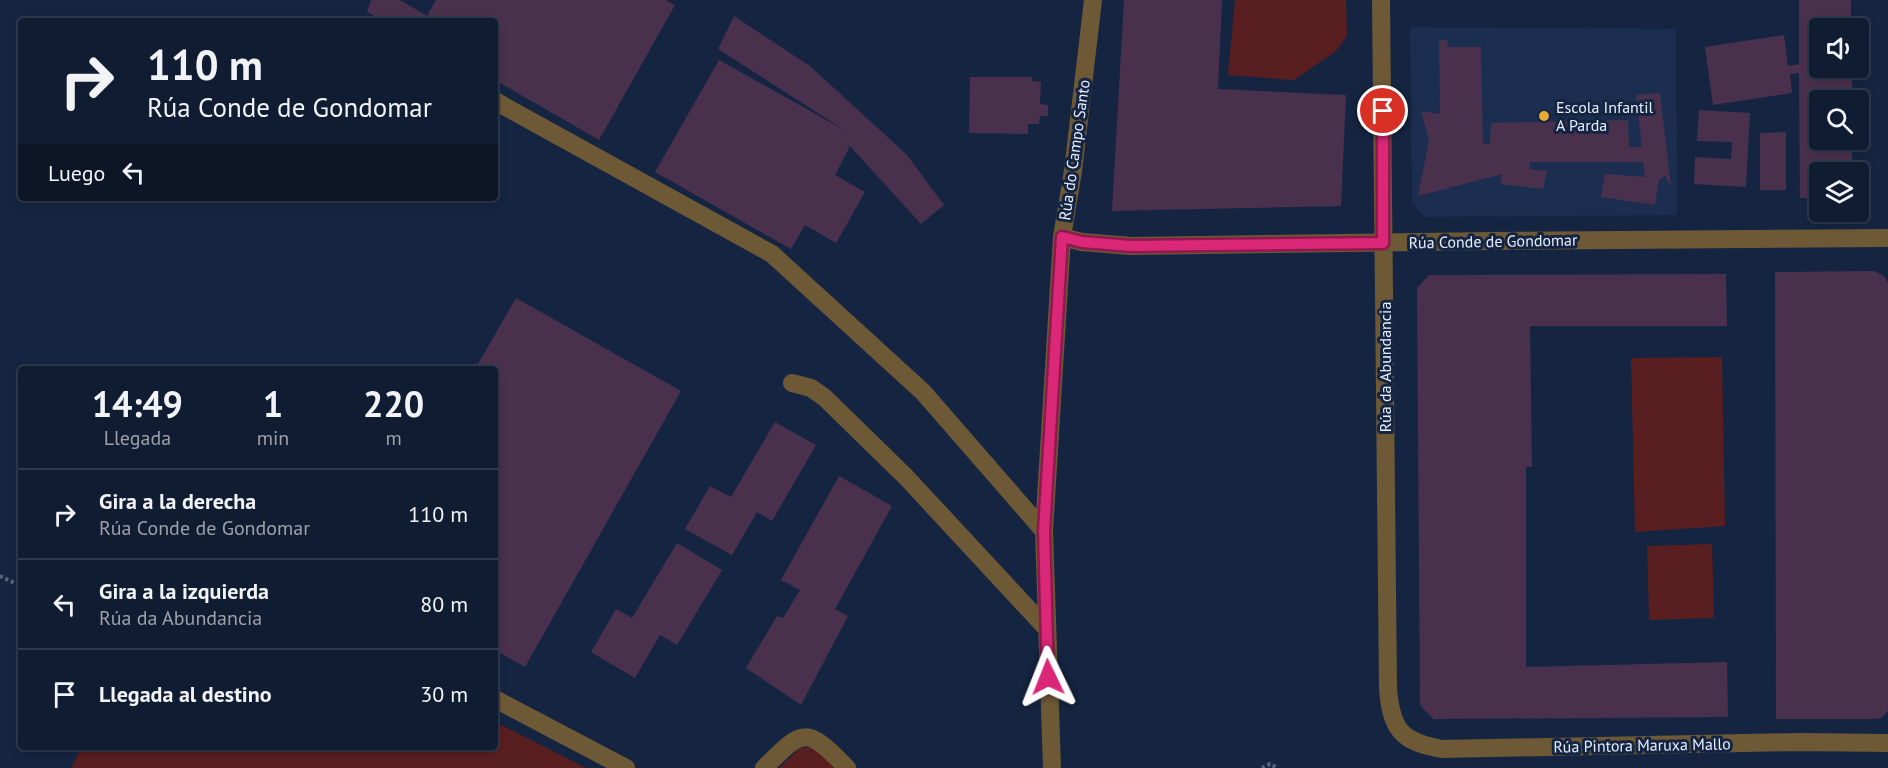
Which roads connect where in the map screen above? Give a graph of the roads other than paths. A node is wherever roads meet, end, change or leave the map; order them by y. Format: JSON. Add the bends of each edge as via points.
{"nodes":[{"id":1,"x":1093,"y":0,"type":"edge"},
{"id":2,"x":1381,"y":0,"type":"edge"},
{"id":3,"x":498,"y":103,"type":"edge"},
{"id":4,"x":1062,"y":237,"type":"junction"},
{"id":5,"x":1888,"y":238,"type":"edge"},
{"id":6,"x":1383,"y":243,"type":"junction"},
{"id":7,"x":792,"y":383,"type":"dead end"},
{"id":8,"x":1044,"y":531,"type":"junction"},
{"id":9,"x":1047,"y":629,"type":"junction"},
{"id":10,"x":498,"y":701,"type":"edge"},
{"id":11,"x":1401,"y":732,"type":"joint"},
{"id":12,"x":1888,"y":743,"type":"edge"},
{"id":13,"x":626,"y":768,"type":"edge"},
{"id":14,"x":764,"y":768,"type":"edge"},
{"id":15,"x":847,"y":768,"type":"edge"},
{"id":16,"x":1052,"y":768,"type":"edge"}],
"edges":[{"from":1,"to":4,"type":"street","name":"Rúa do Campo Santo"},
{"from":2,"to":6,"type":"street","name":"Rúa da Abundancia"},
{"from":3,"to":8,"type":"street","via":[[772,254],[923,392]]},
{"from":4,"to":6,"type":"street","name":"Rúa Conde de Gondomar","via":[[1131,246]]},
{"from":4,"to":8,"type":"street","name":"Rúa do Campo Santo"},
{"from":5,"to":6,"type":"street","name":"Rúa Conde de Gondomar"},
{"from":6,"to":11,"type":"street","name":"Rúa da Abundancia","via":[[1388,688],[1393,718]]},
{"from":7,"to":9,"type":"street","via":[[811,388],[833,405],[906,477]]},
{"from":8,"to":9,"type":"street","name":"Rúa do Campo Santo"},
{"from":9,"to":16,"type":"street","name":"Rúa do Campo Santo"},
{"from":10,"to":13,"type":"street"},
{"from":11,"to":12,"type":"street","name":"Rúa Pintora Maruxa Mallo","via":[[1411,741],[1442,749]]},
{"from":14,"to":15,"type":"street","via":[[800,737],[824,745]]}]}
